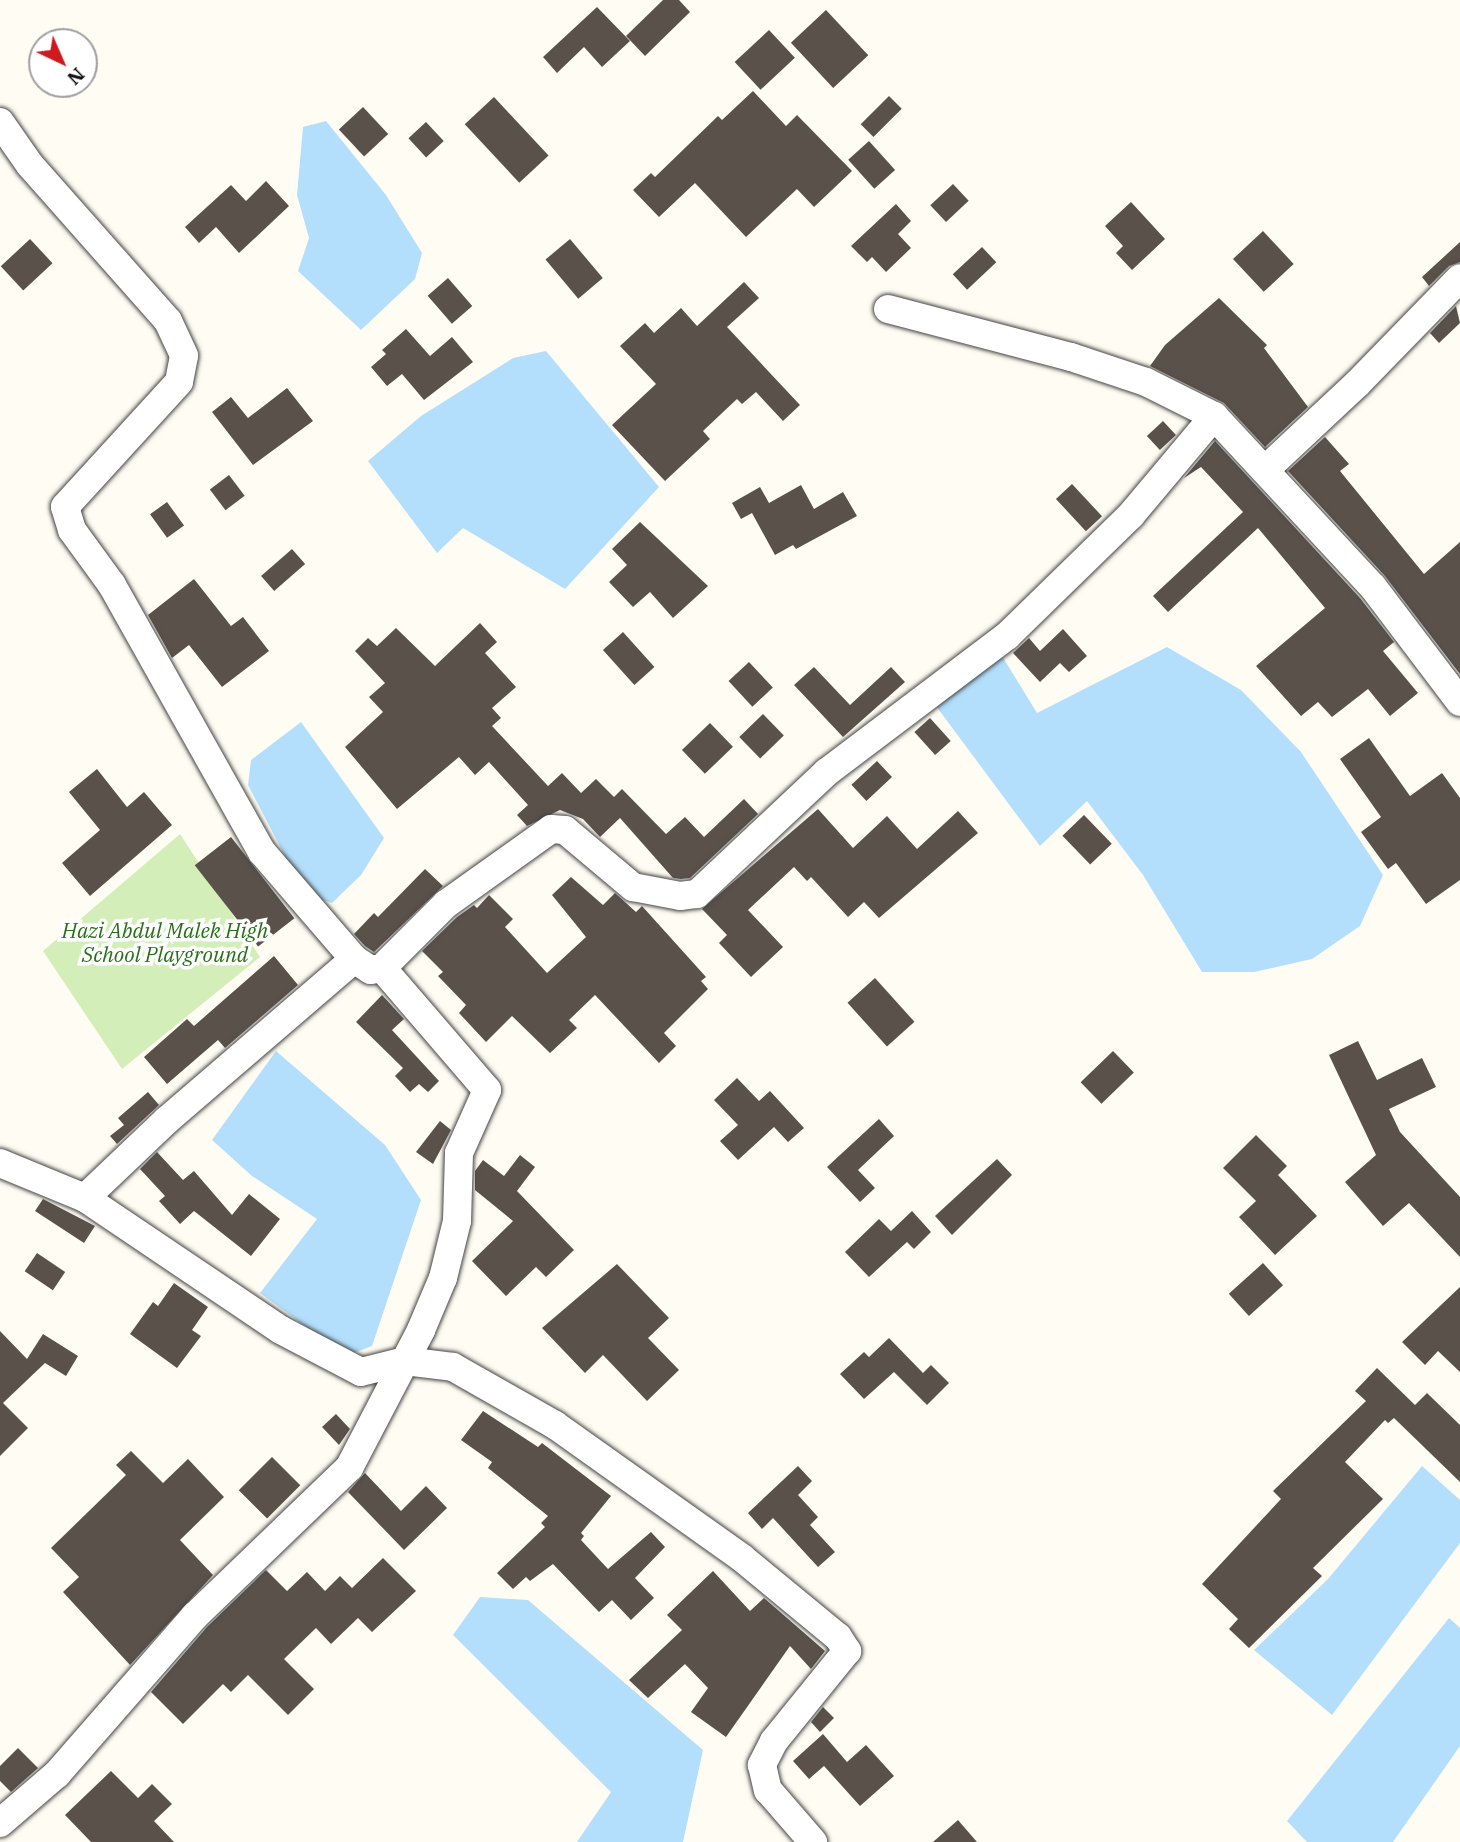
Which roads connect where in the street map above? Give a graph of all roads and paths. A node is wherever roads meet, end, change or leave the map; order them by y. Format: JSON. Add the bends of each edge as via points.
{"nodes":[{"id":1,"x":0,"y":122,"type":"edge"},
{"id":2,"x":1460,"y":278,"type":"edge"},
{"id":3,"x":888,"y":309,"type":"dead end"},
{"id":4,"x":1214,"y":416,"type":"junction"},
{"id":5,"x":1266,"y":469,"type":"junction"},
{"id":6,"x":1460,"y":702,"type":"edge"},
{"id":7,"x":354,"y":959,"type":"junction"},
{"id":8,"x":382,"y":968,"type":"junction"},
{"id":9,"x":0,"y":1163,"type":"edge"},
{"id":10,"x":86,"y":1198,"type":"junction"},
{"id":11,"x":405,"y":1361,"type":"junction"},
{"id":12,"x":0,"y":1823,"type":"edge"},
{"id":13,"x":813,"y":1842,"type":"edge"}],
"edges":[{"from":1,"to":7,"type":"street","via":[[30,165],[168,321],[184,356],[178,382],[65,507],[72,530],[112,585],[262,852]]},
{"from":2,"to":5,"type":"street"},
{"from":3,"to":4,"type":"street","via":[[1071,357],[1146,382]]},
{"from":4,"to":5,"type":"street"},
{"from":4,"to":8,"type":"street","via":[[1131,515],[1007,636],[827,772],[697,894],[680,896],[633,887],[565,830],[551,829],[446,905]]},
{"from":5,"to":6,"type":"street","via":[[1373,587]]},
{"from":7,"to":8,"type":"street","via":[[371,970]]},
{"from":7,"to":10,"type":"street","via":[[167,1120]]},
{"from":8,"to":11,"type":"street","via":[[487,1090],[459,1153],[457,1221],[443,1278]]},
{"from":9,"to":10,"type":"street"},
{"from":10,"to":11,"type":"street","via":[[281,1329],[360,1372]]},
{"from":11,"to":12,"type":"street","via":[[349,1468],[195,1616],[57,1774]]},
{"from":11,"to":13,"type":"street","via":[[453,1367],[555,1425],[742,1558],[838,1637],[848,1651],[774,1741],[762,1765],[768,1790]]}]}
